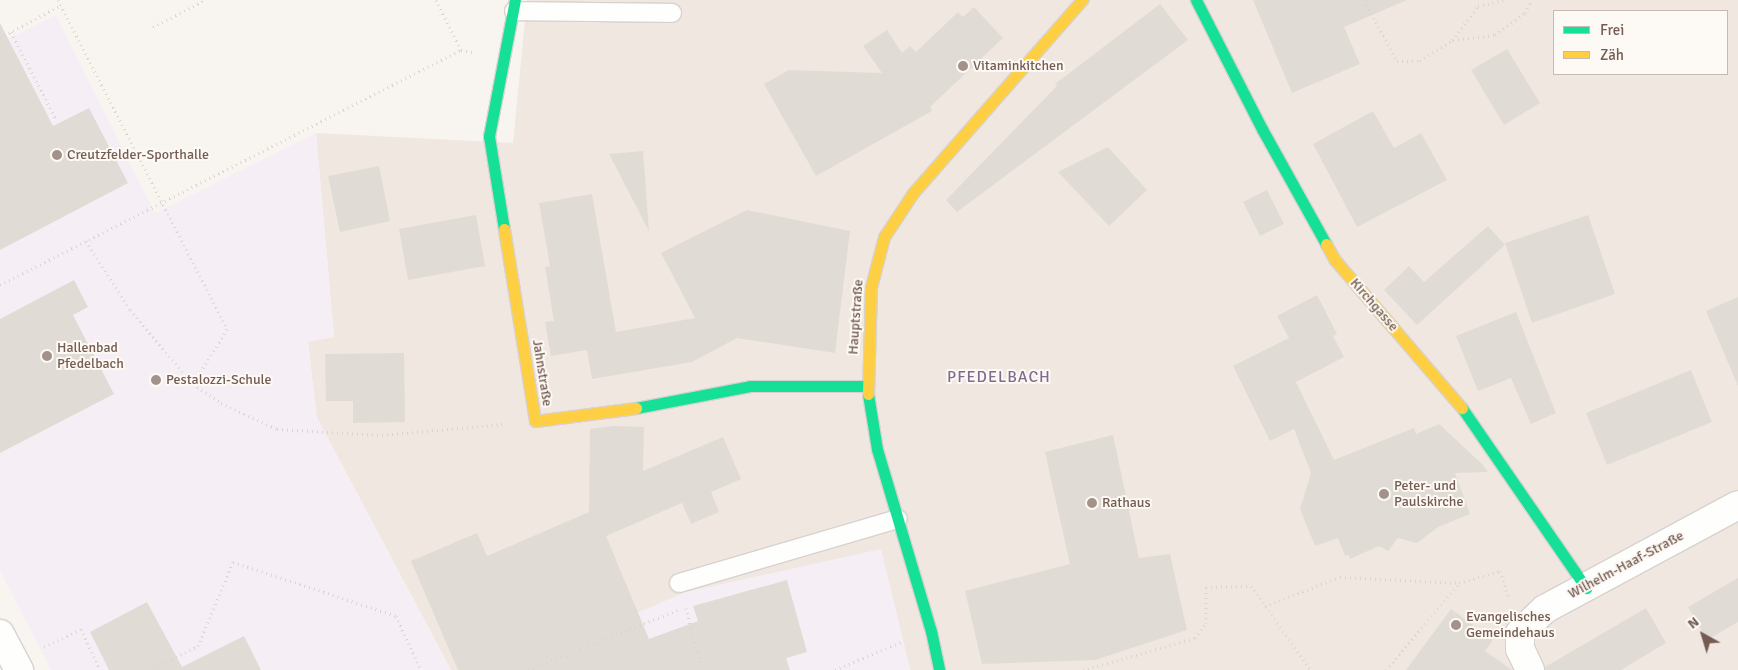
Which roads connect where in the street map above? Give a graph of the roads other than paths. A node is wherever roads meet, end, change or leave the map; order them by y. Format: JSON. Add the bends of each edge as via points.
{"nodes":[{"id":1,"x":1082,"y":0,"type":"edge"},
{"id":2,"x":1196,"y":0,"type":"edge"},
{"id":3,"x":514,"y":5,"type":"edge"},
{"id":4,"x":672,"y":13,"type":"dead end"},
{"id":5,"x":867,"y":386,"type":"junction"},
{"id":6,"x":1738,"y":505,"type":"edge"},
{"id":7,"x":898,"y":519,"type":"junction"},
{"id":8,"x":679,"y":583,"type":"road end"},
{"id":9,"x":1586,"y":588,"type":"junction"},
{"id":10,"x":0,"y":634,"type":"edge"},
{"id":11,"x":16,"y":666,"type":"edge"},
{"id":12,"x":939,"y":670,"type":"edge"},
{"id":13,"x":1530,"y":670,"type":"edge"}],
"edges":[{"from":1,"to":5,"type":"street","name":"Hauptstraße","via":[[913,193],[884,237],[871,287]]},
{"from":2,"to":9,"type":"street","name":"Kirchgasse","via":[[1262,129],[1335,260],[1464,410]]},
{"from":3,"to":4,"type":"lane"},
{"from":3,"to":5,"type":"street","name":"Jahnstraße","via":[[489,136],[535,422],[649,406],[750,386]]},
{"from":5,"to":7,"type":"street","name":"Hauptstraße","via":[[877,449]]},
{"from":6,"to":9,"type":"street","name":"Wilhelm-Haaf-Straße"},
{"from":7,"to":8,"type":"lane"},
{"from":7,"to":12,"type":"street","name":"Hauptstraße"},
{"from":9,"to":13,"type":"street","name":"Wilhelm-Haaf-Straße","via":[[1545,610],[1520,633],[1520,649]]},
{"from":10,"to":11,"type":"street"}]}
